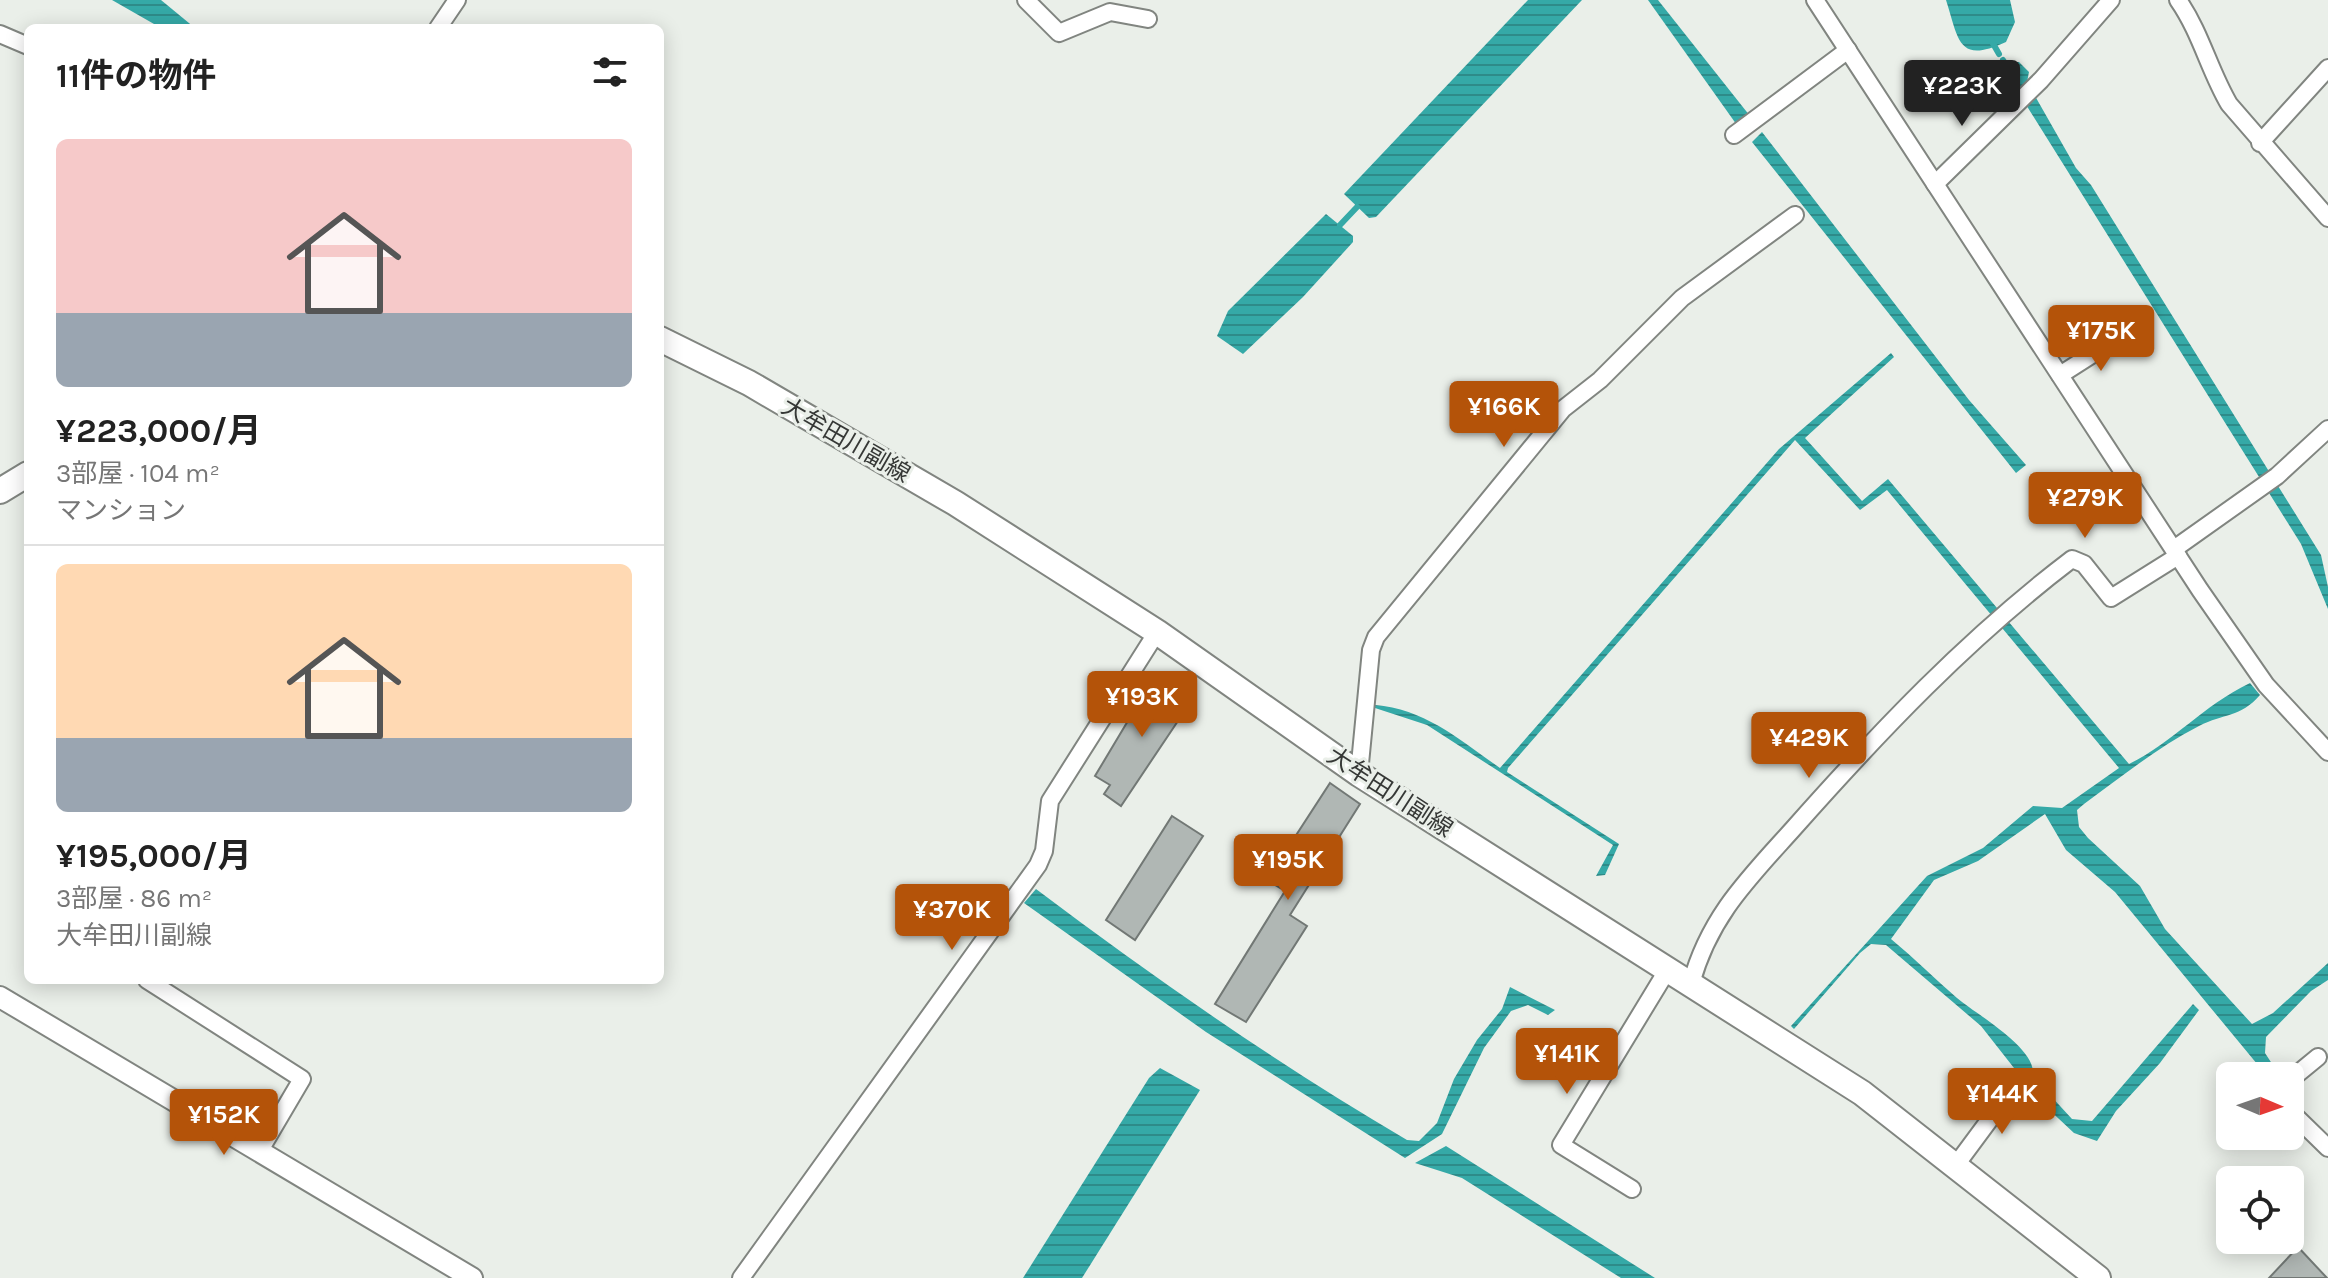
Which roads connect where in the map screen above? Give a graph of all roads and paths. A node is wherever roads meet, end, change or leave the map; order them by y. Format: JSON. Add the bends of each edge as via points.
{"nodes":[{"id":1,"x":457,"y":0,"type":"edge"},
{"id":2,"x":1026,"y":0,"type":"edge"},
{"id":3,"x":1815,"y":0,"type":"edge"},
{"id":4,"x":2111,"y":0,"type":"edge"},
{"id":5,"x":2178,"y":0,"type":"edge"},
{"id":6,"x":1148,"y":19,"type":"dead end"},
{"id":7,"x":441,"y":24,"type":"edge"},
{"id":8,"x":0,"y":34,"type":"edge"},
{"id":9,"x":24,"y":44,"type":"edge"},
{"id":10,"x":1848,"y":50,"type":"junction"},
{"id":11,"x":2328,"y":68,"type":"edge"},
{"id":12,"x":1738,"y":132,"type":"dead end"},
{"id":13,"x":2260,"y":143,"type":"junction"},
{"id":14,"x":1935,"y":184,"type":"junction"},
{"id":15,"x":1795,"y":215,"type":"dead end"},
{"id":16,"x":2328,"y":218,"type":"edge"},
{"id":17,"x":2121,"y":336,"type":"dead end"},
{"id":18,"x":664,"y":341,"type":"edge"},
{"id":19,"x":2060,"y":375,"type":"junction"},
{"id":20,"x":2328,"y":429,"type":"edge"},
{"id":21,"x":24,"y":476,"type":"edge"},
{"id":22,"x":0,"y":491,"type":"edge"},
{"id":23,"x":2176,"y":552,"type":"junction"},
{"id":24,"x":1157,"y":632,"type":"junction"},
{"id":25,"x":2328,"y":752,"type":"edge"},
{"id":26,"x":1359,"y":774,"type":"junction"},
{"id":27,"x":1668,"y":969,"type":"junction"},
{"id":28,"x":153,"y":984,"type":"edge"},
{"id":29,"x":1691,"y":984,"type":"junction"},
{"id":30,"x":0,"y":997,"type":"edge"},
{"id":31,"x":2318,"y":1057,"type":"dead end"},
{"id":32,"x":2304,"y":1068,"type":"edge"},
{"id":33,"x":2016,"y":1084,"type":"dead end"},
{"id":34,"x":2304,"y":1125,"type":"edge"},
{"id":35,"x":2328,"y":1148,"type":"edge"},
{"id":36,"x":259,"y":1152,"type":"junction"},
{"id":37,"x":1956,"y":1165,"type":"junction"},
{"id":38,"x":1632,"y":1189,"type":"dead end"},
{"id":39,"x":472,"y":1278,"type":"edge"},
{"id":40,"x":741,"y":1278,"type":"edge"},
{"id":41,"x":2098,"y":1278,"type":"edge"}],
"edges":[{"from":1,"to":7,"type":"street"},
{"from":2,"to":6,"type":"street","via":[[1059,33],[1110,12]]},
{"from":3,"to":10,"type":"street"},
{"from":4,"to":14,"type":"street","via":[[2041,80]]},
{"from":5,"to":13,"type":"street","via":[[2199,32],[2219,87]]},
{"from":8,"to":9,"type":"street"},
{"from":10,"to":12,"type":"street"},
{"from":10,"to":14,"type":"street"},
{"from":11,"to":13,"type":"street"},
{"from":13,"to":16,"type":"street"},
{"from":14,"to":19,"type":"street"},
{"from":15,"to":26,"type":"street","via":[[1682,298],[1600,380],[1563,409],[1376,637]]},
{"from":17,"to":19,"type":"street"},
{"from":18,"to":24,"type":"main road","name":"大牟田川副線","via":[[749,383],[955,503]]},
{"from":19,"to":23,"type":"street"},
{"from":20,"to":23,"type":"street","via":[[2277,476]]},
{"from":21,"to":22,"type":"main road"},
{"from":23,"to":25,"type":"street","via":[[2266,685]]},
{"from":23,"to":29,"type":"street","via":[[2111,598],[2084,564],[2072,559],[1919,692],[1851,761],[1725,907],[1701,949]]},
{"from":24,"to":26,"type":"main road","name":"大牟田川副線"},
{"from":24,"to":40,"type":"street","via":[[1050,801],[1038,865]]},
{"from":26,"to":27,"type":"main road","name":"大牟田川副線"},
{"from":27,"to":29,"type":"main road","name":"大牟田川副線"},
{"from":27,"to":38,"type":"street","via":[[1561,1145]]},
{"from":28,"to":36,"type":"street","via":[[302,1079]]},
{"from":29,"to":37,"type":"main road","name":"大牟田川副線","via":[[1862,1093]]},
{"from":30,"to":36,"type":"street"},
{"from":31,"to":32,"type":"street"},
{"from":33,"to":37,"type":"street"},
{"from":34,"to":35,"type":"street"},
{"from":36,"to":39,"type":"street"},
{"from":37,"to":41,"type":"main road","name":"大牟田川副線"}]}
